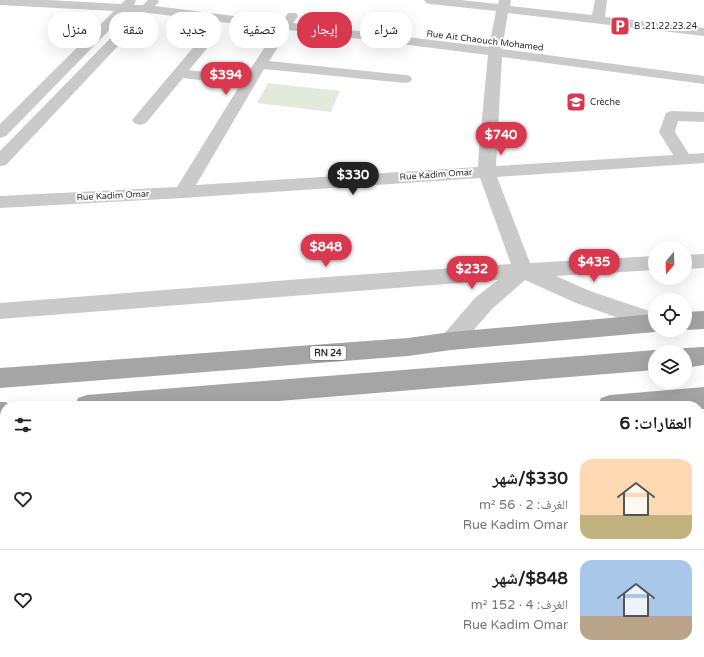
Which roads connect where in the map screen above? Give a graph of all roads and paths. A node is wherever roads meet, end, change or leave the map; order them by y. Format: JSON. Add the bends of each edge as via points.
{"nodes":[{"id":1,"x":430,"y":0,"type":"edge"},
{"id":2,"x":601,"y":0,"type":"edge"},
{"id":3,"x":0,"y":1,"type":"edge"},
{"id":4,"x":151,"y":2,"type":"edge"},
{"id":5,"x":129,"y":4,"type":"edge"},
{"id":6,"x":504,"y":4,"type":"edge"},
{"id":7,"x":229,"y":13,"type":"edge"},
{"id":8,"x":598,"y":20,"type":"junction"},
{"id":9,"x":289,"y":21,"type":"edge"},
{"id":10,"x":704,"y":32,"type":"edge"},
{"id":11,"x":496,"y":47,"type":"junction"},
{"id":12,"x":200,"y":48,"type":"edge"},
{"id":13,"x":270,"y":48,"type":"edge"},
{"id":14,"x":260,"y":64,"type":"junction"},
{"id":15,"x":704,"y":68,"type":"edge"},
{"id":16,"x":178,"y":73,"type":"junction"},
{"id":17,"x":405,"y":79,"type":"dead end"},
{"id":18,"x":704,"y":80,"type":"edge"},
{"id":19,"x":250,"y":82,"type":"junction"},
{"id":20,"x":704,"y":117,"type":"edge"},
{"id":21,"x":140,"y":120,"type":"dead end"},
{"id":22,"x":0,"y":133,"type":"edge"},
{"id":23,"x":704,"y":158,"type":"edge"},
{"id":24,"x":684,"y":160,"type":"junction"},
{"id":25,"x":0,"y":161,"type":"edge"},
{"id":26,"x":487,"y":172,"type":"junction"},
{"id":27,"x":183,"y":192,"type":"junction"},
{"id":28,"x":0,"y":202,"type":"edge"},
{"id":29,"x":704,"y":261,"type":"edge"},
{"id":30,"x":692,"y":262,"type":"edge"},
{"id":31,"x":648,"y":263,"type":"edge"},
{"id":32,"x":523,"y":270,"type":"junction"},
{"id":33,"x":0,"y":312,"type":"edge"},
{"id":34,"x":648,"y":320,"type":"edge"},
{"id":35,"x":704,"y":320,"type":"edge"},
{"id":36,"x":692,"y":321,"type":"edge"},
{"id":37,"x":648,"y":324,"type":"edge"},
{"id":38,"x":452,"y":341,"type":"junction"},
{"id":39,"x":704,"y":356,"type":"edge"},
{"id":40,"x":692,"y":357,"type":"edge"},
{"id":41,"x":648,"y":361,"type":"edge"},
{"id":42,"x":0,"y":378,"type":"edge"},
{"id":43,"x":704,"y":398,"type":"edge"},
{"id":44,"x":149,"y":401,"type":"edge"},
{"id":45,"x":669,"y":401,"type":"edge"}],
"edges":[{"from":1,"to":6,"type":"street"},
{"from":2,"to":8,"type":"street"},
{"from":3,"to":5,"type":"street"},
{"from":4,"to":5,"type":"street"},
{"from":4,"to":7,"type":"street"},
{"from":4,"to":25,"type":"street"},
{"from":5,"to":22,"type":"street"},
{"from":6,"to":8,"type":"street"},
{"from":6,"to":11,"type":"street"},
{"from":8,"to":10,"type":"street"},
{"from":9,"to":11,"type":"street"},
{"from":11,"to":15,"type":"street","name":"Rue Ait Chaouch Mohamed"},
{"from":11,"to":18,"type":"street"},
{"from":11,"to":26,"type":"street"},
{"from":12,"to":16,"type":"street"},
{"from":13,"to":14,"type":"street"},
{"from":14,"to":17,"type":"street"},
{"from":14,"to":19,"type":"street"},
{"from":16,"to":19,"type":"street"},
{"from":16,"to":21,"type":"street"},
{"from":19,"to":27,"type":"street"},
{"from":20,"to":24,"type":"street","via":[[671,116],[667,132]]},
{"from":23,"to":24,"type":"street","name":"Rue Kadim Omar"},
{"from":24,"to":26,"type":"street","name":"Rue Kadim Omar"},
{"from":26,"to":27,"type":"street","name":"Rue Kadim Omar"},
{"from":26,"to":32,"type":"street"},
{"from":27,"to":28,"type":"street","name":"Rue Kadim Omar"},
{"from":29,"to":30,"type":"street"},
{"from":31,"to":32,"type":"street"},
{"from":32,"to":33,"type":"street"},
{"from":32,"to":34,"type":"street","via":[[583,297]]},
{"from":32,"to":38,"type":"street","via":[[484,303]]},
{"from":35,"to":36,"type":"main road"},
{"from":37,"to":38,"type":"main road","number":"RN 24"},
{"from":38,"to":42,"type":"main road","number":"RN 24","via":[[408,347]]},
{"from":39,"to":40,"type":"main road"},
{"from":41,"to":44,"type":"main road"},
{"from":43,"to":45,"type":"main road"}]}
